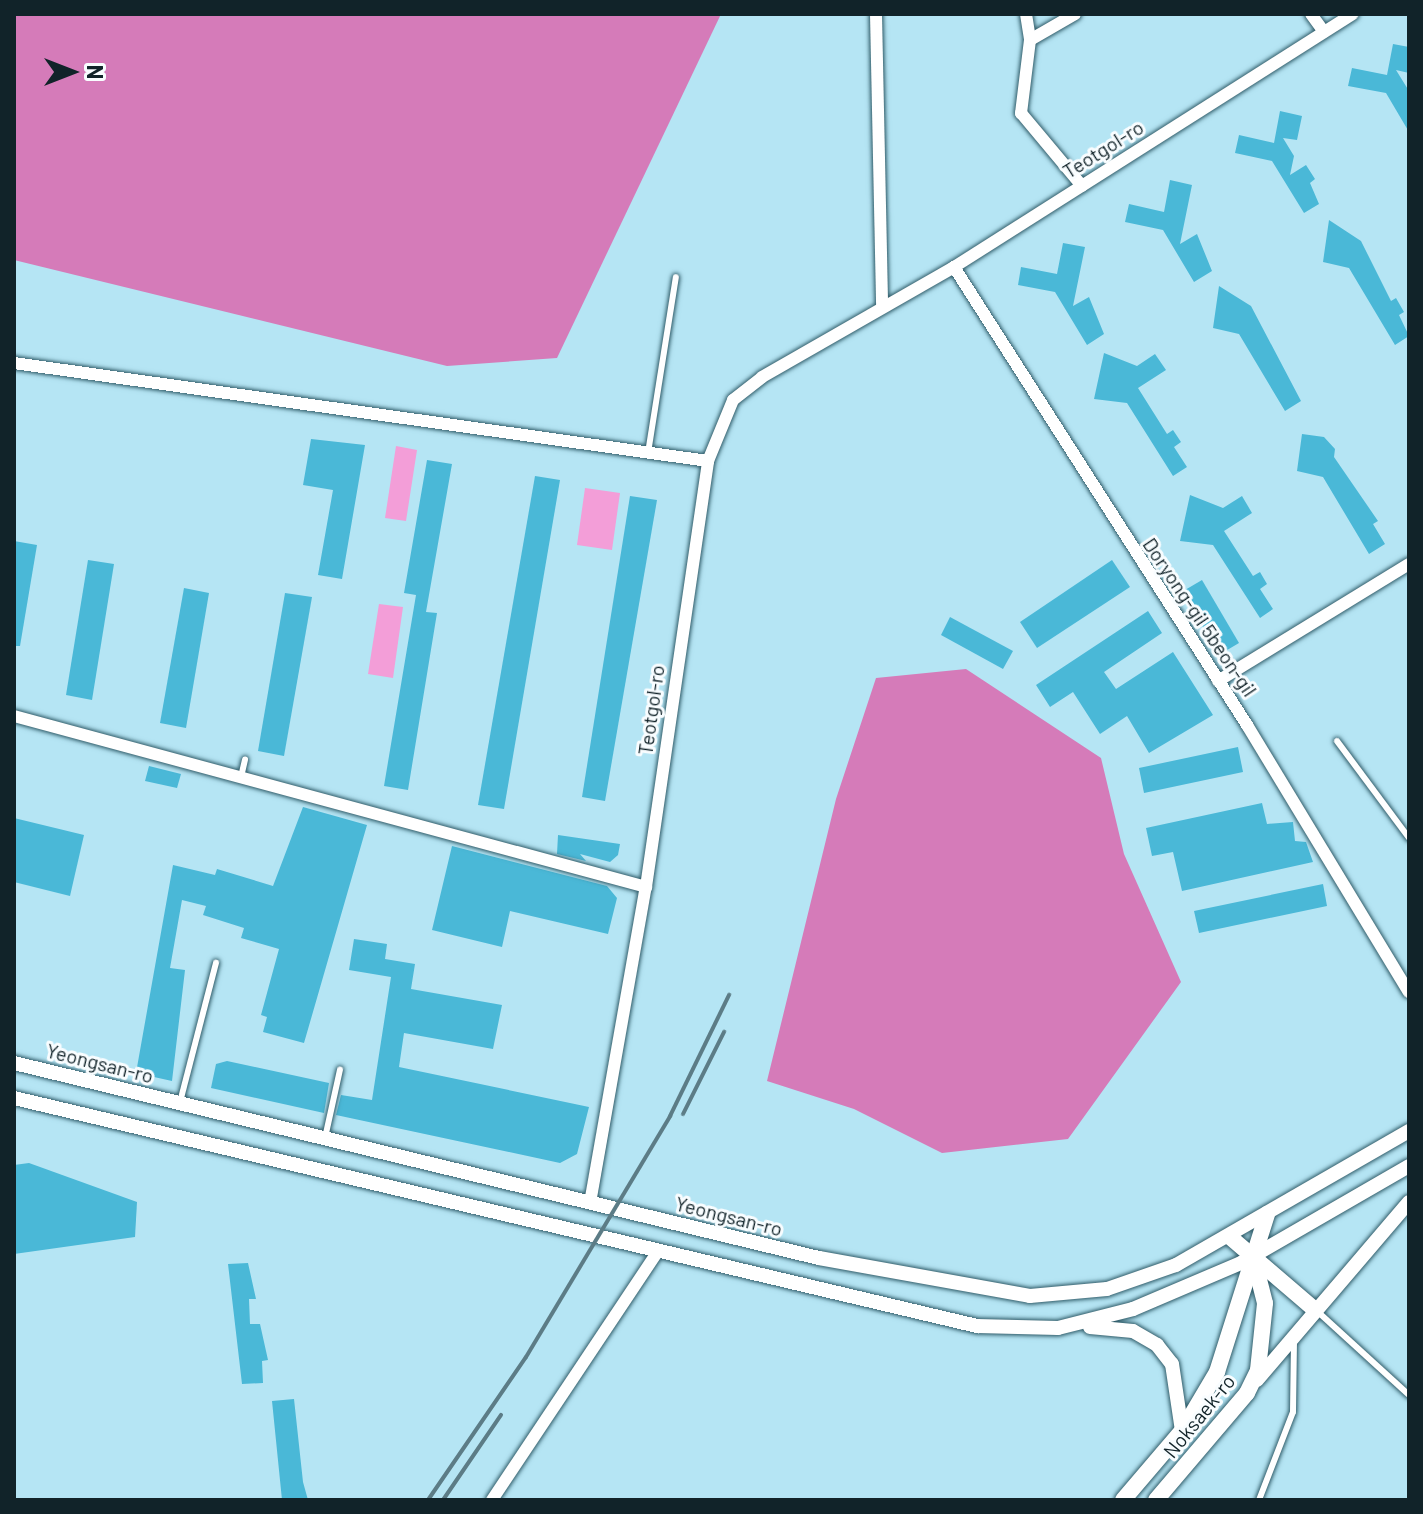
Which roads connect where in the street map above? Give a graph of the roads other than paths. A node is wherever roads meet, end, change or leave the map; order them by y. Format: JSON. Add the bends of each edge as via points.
{"nodes":[{"id":1,"x":876,"y":14,"type":"edge"},
{"id":2,"x":1026,"y":14,"type":"edge"},
{"id":3,"x":1075,"y":14,"type":"edge"},
{"id":4,"x":1311,"y":14,"type":"edge"},
{"id":5,"x":1353,"y":14,"type":"edge"},
{"id":6,"x":1324,"y":32,"type":"junction"},
{"id":7,"x":1030,"y":40,"type":"junction"},
{"id":8,"x":1082,"y":186,"type":"junction"},
{"id":9,"x":954,"y":267,"type":"junction"},
{"id":10,"x":676,"y":277,"type":"dead end"},
{"id":11,"x":882,"y":307,"type":"junction"},
{"id":12,"x":14,"y":363,"type":"edge"},
{"id":13,"x":648,"y":453,"type":"junction"},
{"id":14,"x":708,"y":461,"type":"junction"},
{"id":15,"x":1409,"y":564,"type":"edge"},
{"id":16,"x":1218,"y":681,"type":"junction"},
{"id":17,"x":14,"y":716,"type":"edge"},
{"id":18,"x":1337,"y":741,"type":"dead end"},
{"id":19,"x":245,"y":759,"type":"dead end"},
{"id":20,"x":241,"y":777,"type":"junction"},
{"id":21,"x":1409,"y":838,"type":"edge"},
{"id":22,"x":646,"y":887,"type":"junction"},
{"id":23,"x":216,"y":963,"type":"dead end"},
{"id":24,"x":1407,"y":984,"type":"edge"},
{"id":25,"x":14,"y":1063,"type":"edge"},
{"id":26,"x":340,"y":1070,"type":"dead end"},
{"id":27,"x":14,"y":1098,"type":"edge"},
{"id":28,"x":180,"y":1102,"type":"junction"},
{"id":29,"x":1409,"y":1131,"type":"edge"},
{"id":30,"x":325,"y":1138,"type":"junction"},
{"id":31,"x":1409,"y":1166,"type":"edge"},
{"id":32,"x":1409,"y":1202,"type":"edge"},
{"id":33,"x":590,"y":1203,"type":"junction"},
{"id":34,"x":1267,"y":1214,"type":"junction"},
{"id":35,"x":1230,"y":1237,"type":"junction"},
{"id":36,"x":656,"y":1254,"type":"junction"},
{"id":37,"x":1253,"y":1257,"type":"junction"},
{"id":38,"x":1314,"y":1309,"type":"junction"},
{"id":39,"x":1058,"y":1328,"type":"junction"},
{"id":40,"x":1294,"y":1332,"type":"junction"},
{"id":41,"x":1247,"y":1393,"type":"junction"},
{"id":42,"x":1409,"y":1395,"type":"edge"},
{"id":43,"x":1182,"y":1431,"type":"junction"},
{"id":44,"x":492,"y":1500,"type":"edge"},
{"id":45,"x":1123,"y":1500,"type":"edge"},
{"id":46,"x":1156,"y":1500,"type":"edge"},
{"id":47,"x":1259,"y":1500,"type":"edge"}],
"edges":[{"from":1,"to":11,"type":"street"},
{"from":2,"to":7,"type":"street"},
{"from":3,"to":7,"type":"street"},
{"from":4,"to":6,"type":"street"},
{"from":5,"to":6,"type":"street","name":"Teotgol-ro"},
{"from":6,"to":8,"type":"street","name":"Teotgol-ro"},
{"from":7,"to":8,"type":"street","via":[[1021,113]]},
{"from":8,"to":9,"type":"street","name":"Teotgol-ro"},
{"from":9,"to":11,"type":"street","name":"Teotgol-ro"},
{"from":9,"to":16,"type":"street","name":"Doryong-gil 5beon-gil"},
{"from":10,"to":13,"type":"lane"},
{"from":11,"to":14,"type":"street","name":"Teotgol-ro","via":[[745,389],[725,414]]},
{"from":12,"to":13,"type":"street"},
{"from":13,"to":14,"type":"street"},
{"from":14,"to":22,"type":"street","name":"Teotgol-ro"},
{"from":15,"to":16,"type":"street"},
{"from":16,"to":24,"type":"street","name":"Doryong-gil 5beon-gil"},
{"from":17,"to":20,"type":"street"},
{"from":18,"to":21,"type":"lane"},
{"from":19,"to":20,"type":"lane"},
{"from":20,"to":22,"type":"street"},
{"from":22,"to":33,"type":"street","name":"Teotgol-ro"},
{"from":23,"to":28,"type":"lane"},
{"from":25,"to":28,"type":"street","name":"Yeongsan-ro"},
{"from":26,"to":30,"type":"lane"},
{"from":27,"to":36,"type":"street"},
{"from":28,"to":30,"type":"street","name":"Yeongsan-ro"},
{"from":29,"to":34,"type":"street","name":"Yeongsan-ro"},
{"from":30,"to":33,"type":"street","name":"Yeongsan-ro"},
{"from":31,"to":37,"type":"street"},
{"from":32,"to":38,"type":"street"},
{"from":33,"to":35,"type":"street","name":"Yeongsan-ro","via":[[935,1284],[1030,1296],[1079,1294],[1131,1282]]},
{"from":34,"to":35,"type":"street","name":"Yeongsan-ro"},
{"from":34,"to":37,"type":"main road","name":"Noksaek-ro"},
{"from":35,"to":37,"type":"main road"},
{"from":36,"to":39,"type":"street","via":[[933,1318]]},
{"from":36,"to":44,"type":"street"},
{"from":37,"to":38,"type":"main road"},
{"from":37,"to":39,"type":"street","via":[[1133,1309]]},
{"from":37,"to":41,"type":"main road","name":"Noksaek-ro","via":[[1266,1322]]},
{"from":37,"to":43,"type":"main road","name":"Noksaek-ro","via":[[1236,1326]]},
{"from":38,"to":40,"type":"street"},
{"from":38,"to":42,"type":"lane"},
{"from":39,"to":43,"type":"street","via":[[1112,1326],[1157,1345],[1172,1364]]},
{"from":40,"to":41,"type":"street"},
{"from":40,"to":47,"type":"lane","via":[[1293,1412]]},
{"from":41,"to":46,"type":"main road","name":"Noksaek-ro"},
{"from":43,"to":45,"type":"main road","name":"Noksaek-ro"}]}
